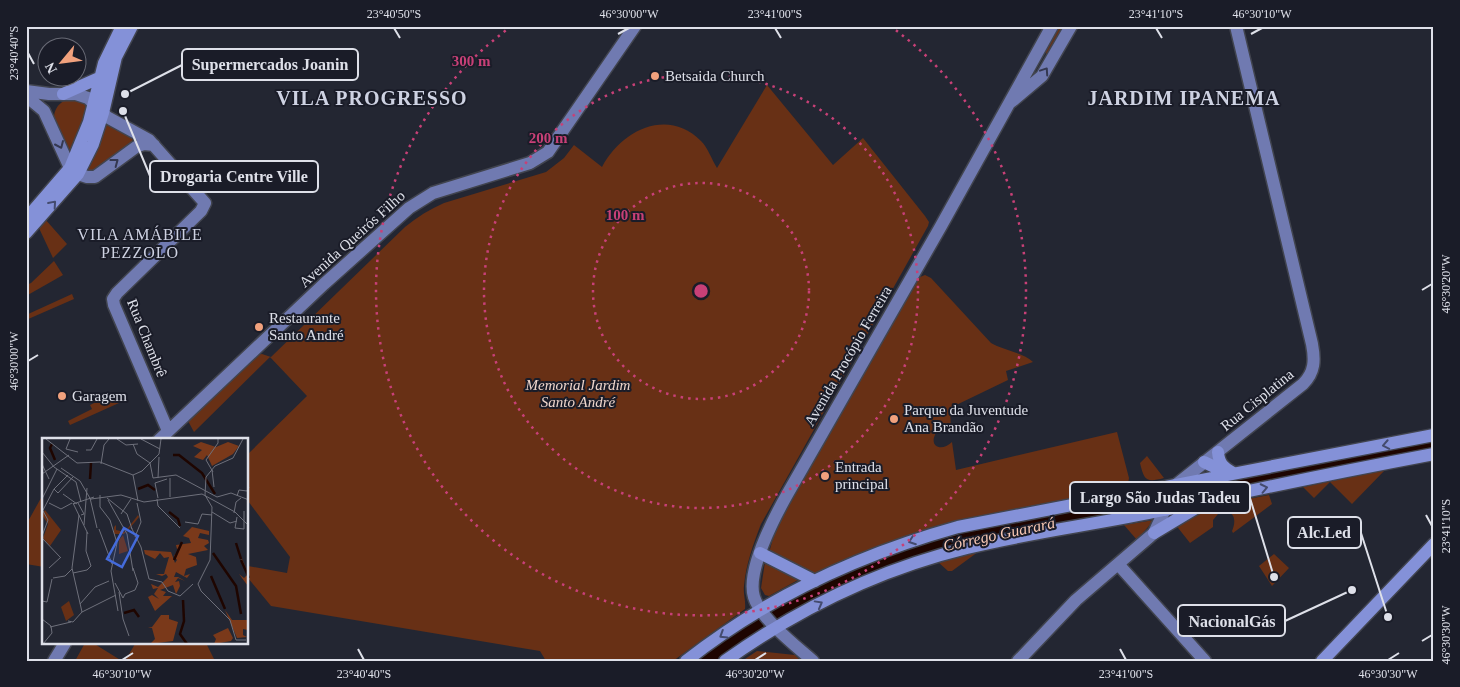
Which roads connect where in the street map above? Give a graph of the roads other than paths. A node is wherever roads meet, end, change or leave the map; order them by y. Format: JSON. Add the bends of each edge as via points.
{"nodes":[{"id":1,"x":122,"y":26,"type":"edge"},
{"id":2,"x":132,"y":26,"type":"edge"},
{"id":3,"x":635,"y":26,"type":"edge"},
{"id":4,"x":1052,"y":26,"type":"edge"},
{"id":5,"x":1071,"y":26,"type":"edge"},
{"id":6,"x":1236,"y":26,"type":"edge"},
{"id":7,"x":99,"y":78,"type":"junction"},
{"id":8,"x":26,"y":91,"type":"edge"},
{"id":9,"x":63,"y":94,"type":"junction"},
{"id":10,"x":26,"y":96,"type":"edge"},
{"id":11,"x":1009,"y":104,"type":"junction"},
{"id":12,"x":99,"y":108,"type":"junction"},
{"id":13,"x":46,"y":116,"type":"junction"},
{"id":14,"x":131,"y":129,"type":"junction"},
{"id":15,"x":154,"y":146,"type":"junction"},
{"id":16,"x":136,"y":147,"type":"junction"},
{"id":17,"x":74,"y":171,"type":"junction"},
{"id":18,"x":26,"y":219,"type":"edge"},
{"id":19,"x":26,"y":233,"type":"edge"},
{"id":20,"x":164,"y":435,"type":"edge"},
{"id":21,"x":1434,"y":436,"type":"edge"},
{"id":22,"x":1218,"y":452,"type":"junction"},
{"id":23,"x":1434,"y":454,"type":"edge"},
{"id":24,"x":1204,"y":462,"type":"junction"},
{"id":25,"x":1231,"y":474,"type":"junction"},
{"id":26,"x":1171,"y":497,"type":"junction"},
{"id":27,"x":1209,"y":500,"type":"junction"},
{"id":28,"x":1154,"y":533,"type":"junction"},
{"id":29,"x":1434,"y":544,"type":"edge"},
{"id":30,"x":760,"y":553,"type":"junction"},
{"id":31,"x":1118,"y":564,"type":"junction"},
{"id":32,"x":815,"y":581,"type":"junction"},
{"id":33,"x":769,"y":620,"type":"junction"},
{"id":34,"x":64,"y":644,"type":"edge"},
{"id":35,"x":54,"y":661,"type":"edge"},
{"id":36,"x":686,"y":661,"type":"edge"},
{"id":37,"x":726,"y":661,"type":"edge"},
{"id":38,"x":813,"y":661,"type":"edge"},
{"id":39,"x":1018,"y":661,"type":"edge"},
{"id":40,"x":1205,"y":661,"type":"edge"},
{"id":41,"x":1322,"y":661,"type":"edge"}],
"edges":[{"from":1,"to":7,"type":"main road"},
{"from":2,"to":12,"type":"main road","via":[[116,56]]},
{"from":3,"to":20,"type":"street","name":"Avenida Queirós Filho","via":[[548,152],[530,163],[433,193],[409,208]]},
{"from":4,"to":11,"type":"street","name":"Avenida Procópio Ferreira"},
{"from":11,"to":5,"type":"street","name":"Avenida Procópio Ferreira","one_way":true,"via":[[1042,76]]},
{"from":6,"to":22,"type":"street","name":"Rua Cisplatina","via":[[1314,363],[1303,384]]},
{"from":7,"to":9,"type":"main road"},
{"from":7,"to":12,"type":"main road"},
{"from":8,"to":9,"type":"street"},
{"from":9,"to":12,"type":"street","via":[[82,95]]},
{"from":9,"to":13,"type":"street","via":[[50,103]]},
{"from":10,"to":13,"type":"street"},
{"from":11,"to":30,"type":"street","name":"Avenida Procópio Ferreira","via":[[779,509]]},
{"from":12,"to":14,"type":"street","via":[[109,118]]},
{"from":12,"to":17,"type":"main road","via":[[93,144]]},
{"from":13,"to":17,"type":"street","one_way":true},
{"from":14,"to":15,"type":"street"},
{"from":14,"to":16,"type":"street"},
{"from":15,"to":16,"type":"street","via":[[144,144]]},
{"from":15,"to":20,"type":"street","name":"Rua Chambrê","via":[[205,203],[202,211],[113,299]]},
{"from":17,"to":16,"type":"street","one_way":true,"via":[[95,177]]},
{"from":17,"to":18,"type":"main road"},
{"from":19,"to":17,"type":"main road","one_way":true},
{"from":21,"to":25,"type":"main road","one_way":true},
{"from":22,"to":24,"type":"street","name":"Rua Cisplatina"},
{"from":22,"to":25,"type":"main road","via":[[1218,460]]},
{"from":27,"to":23,"type":"main road","one_way":true},
{"from":24,"to":25,"type":"main road"},
{"from":24,"to":26,"type":"street","name":"Rua Cisplatina"},
{"from":25,"to":26,"type":"main road"},
{"from":26,"to":27,"type":"main road"},
{"from":26,"to":28,"type":"street","name":"Rua Cisplatina"},
{"from":26,"to":32,"type":"main road","one_way":true,"via":[[958,527],[889,549]]},
{"from":33,"to":26,"type":"main road","one_way":true,"via":[[946,554]]},
{"from":27,"to":28,"type":"main road"},
{"from":28,"to":31,"type":"street","name":"Rua Cisplatina"},
{"from":29,"to":41,"type":"main road"},
{"from":30,"to":32,"type":"main road"},
{"from":30,"to":33,"type":"street","name":"Avenida Procópio Ferreira","via":[[753,592]]},
{"from":31,"to":39,"type":"street","name":"Rua Cisplatina","via":[[1076,600]]},
{"from":31,"to":40,"type":"street"},
{"from":32,"to":33,"type":"main road"},
{"from":33,"to":36,"type":"main road","one_way":true,"via":[[714,640]]},
{"from":33,"to":37,"type":"main road"},
{"from":33,"to":38,"type":"street"},
{"from":34,"to":35,"type":"street"}]}
